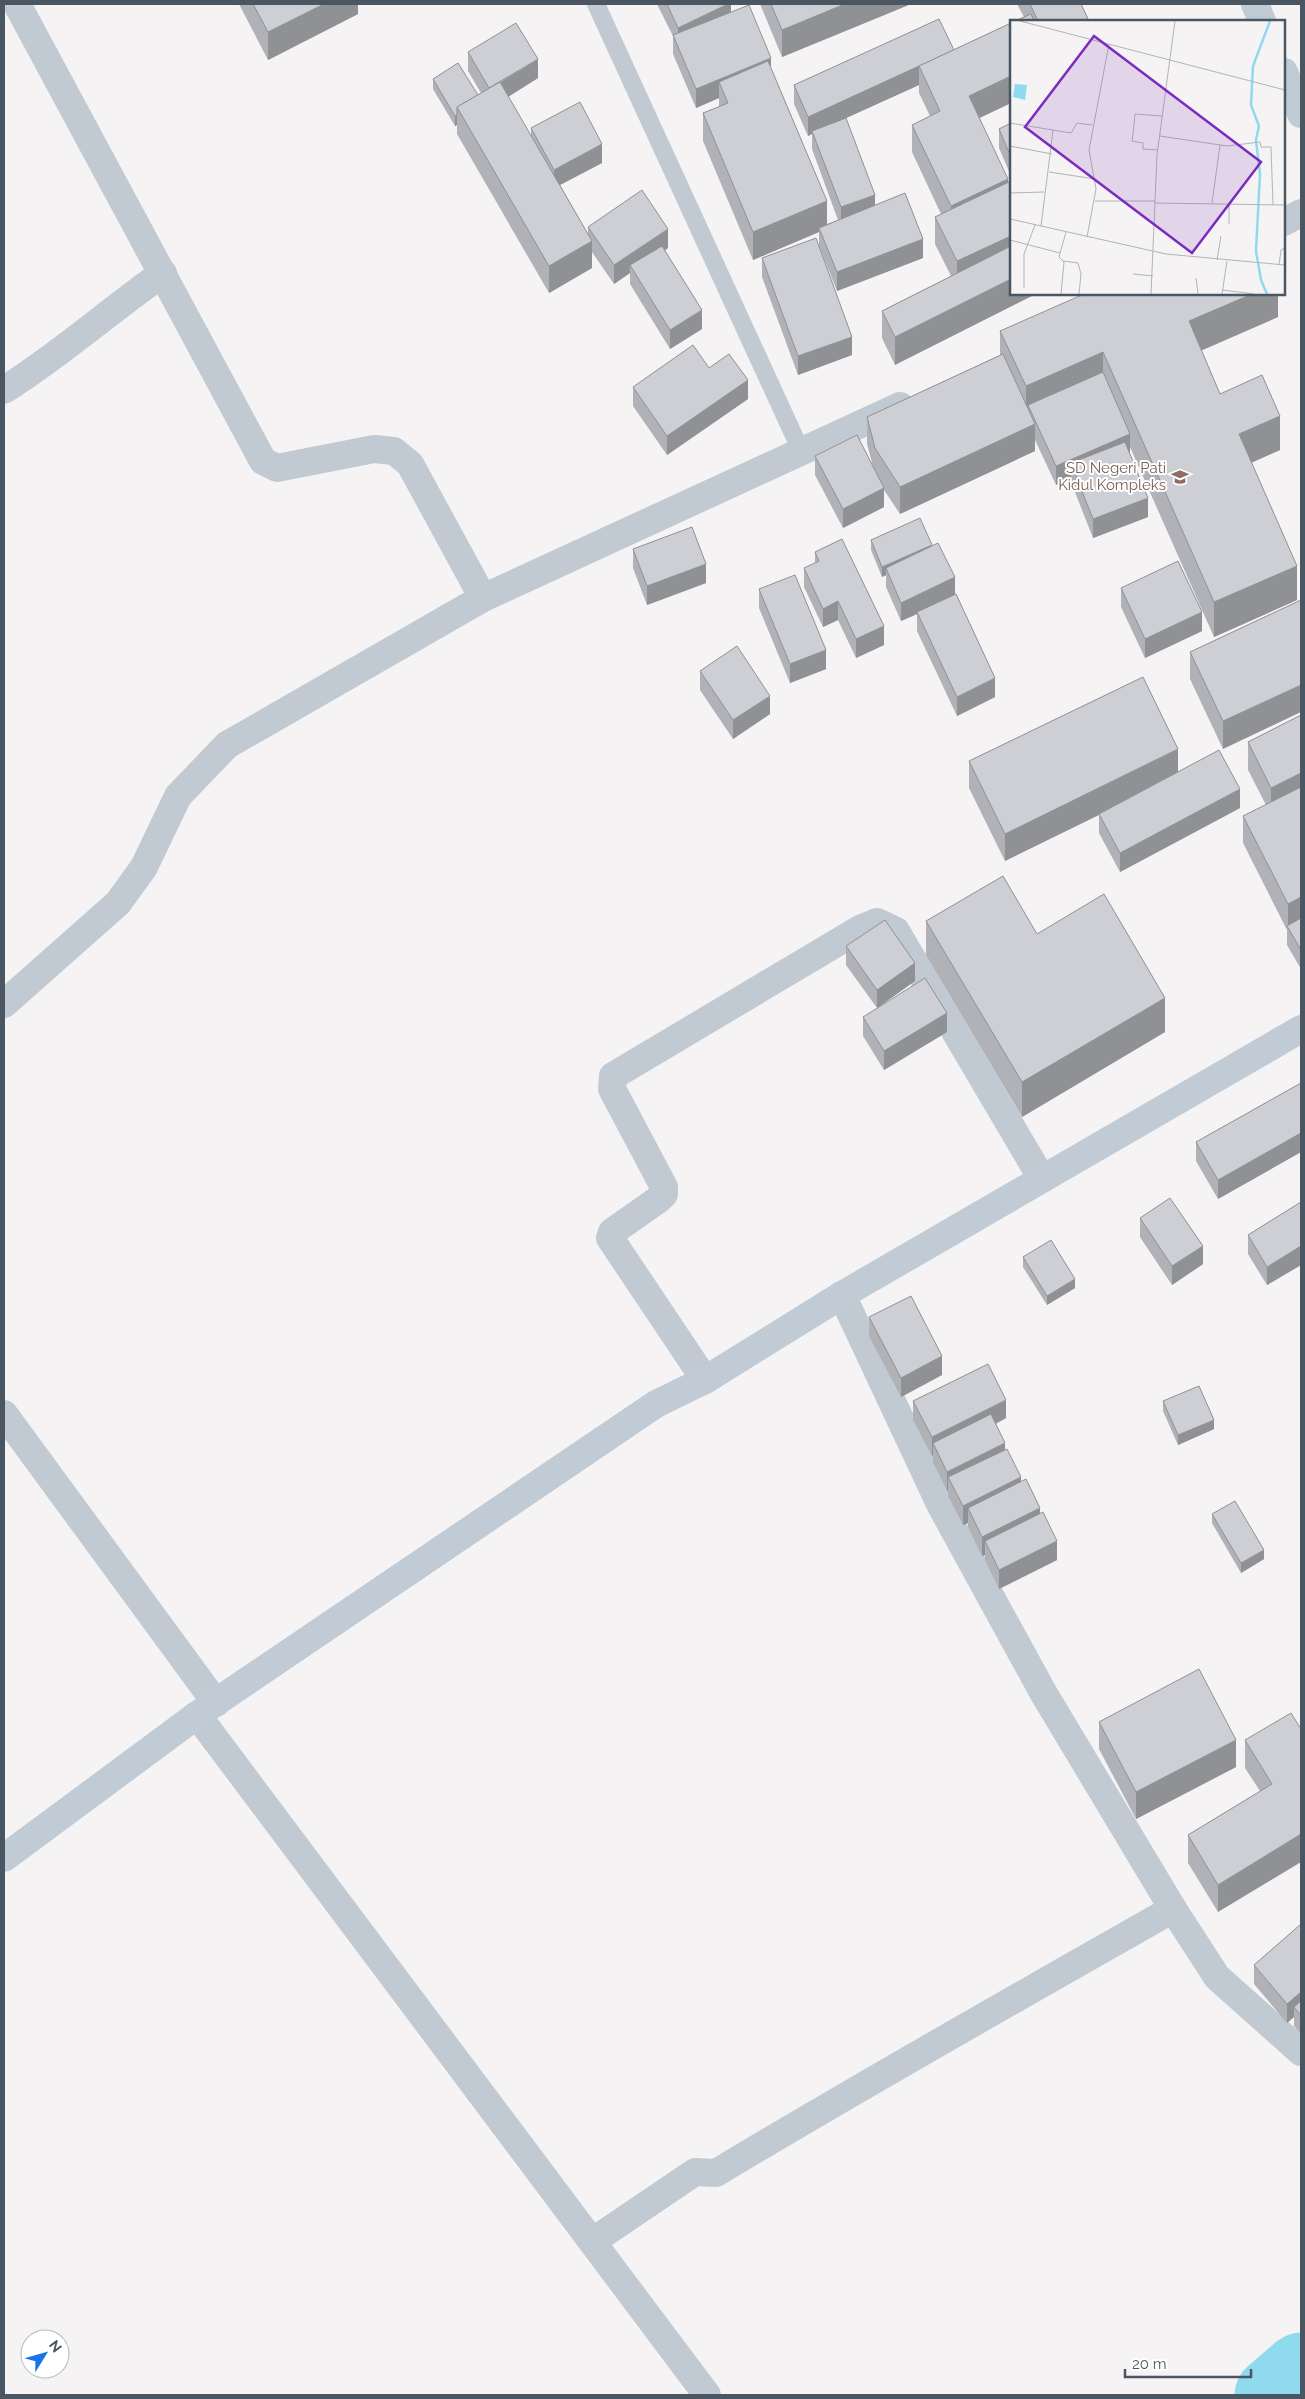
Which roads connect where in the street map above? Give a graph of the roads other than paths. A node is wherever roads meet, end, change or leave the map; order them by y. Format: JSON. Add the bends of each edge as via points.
{"nodes":[{"id":1,"x":17,"y":4,"type":"edge"},
{"id":2,"x":596,"y":4,"type":"edge"},
{"id":3,"x":1255,"y":4,"type":"edge"},
{"id":4,"x":1262,"y":20,"type":"edge"},
{"id":5,"x":1285,"y":74,"type":"edge"},
{"id":6,"x":1301,"y":114,"type":"edge"},
{"id":7,"x":1301,"y":213,"type":"edge"},
{"id":8,"x":1285,"y":221,"type":"edge"},
{"id":9,"x":163,"y":273,"type":"junction"},
{"id":10,"x":4,"y":390,"type":"edge"},
{"id":11,"x":923,"y":395,"type":"edge"},
{"id":12,"x":801,"y":451,"type":"junction"},
{"id":13,"x":483,"y":598,"type":"junction"},
{"id":14,"x":4,"y":1003,"type":"edge"},
{"id":15,"x":1301,"y":1029,"type":"edge"},
{"id":16,"x":1042,"y":1179,"type":"junction"},
{"id":17,"x":842,"y":1295,"type":"junction"},
{"id":18,"x":705,"y":1380,"type":"junction"},
{"id":19,"x":4,"y":1414,"type":"edge"},
{"id":20,"x":207,"y":1709,"type":"junction"},
{"id":21,"x":4,"y":1858,"type":"edge"},
{"id":22,"x":1173,"y":1909,"type":"junction"},
{"id":23,"x":1301,"y":2052,"type":"edge"},
{"id":24,"x":593,"y":2241,"type":"junction"},
{"id":25,"x":707,"y":2395,"type":"edge"}],
"edges":[{"from":1,"to":9,"type":"street"},
{"from":2,"to":12,"type":"lane"},
{"from":3,"to":4,"type":"street"},
{"from":5,"to":6,"type":"street"},
{"from":7,"to":8,"type":"street"},
{"from":9,"to":10,"type":"street","via":[[38,369]]},
{"from":9,"to":13,"type":"street","via":[[263,461],[277,468],[374,449],[394,451],[410,464]]},
{"from":11,"to":12,"type":"street"},
{"from":12,"to":13,"type":"street"},
{"from":13,"to":14,"type":"street","via":[[227,745],[178,796],[144,867],[118,903]]},
{"from":15,"to":16,"type":"street"},
{"from":16,"to":17,"type":"street"},
{"from":16,"to":18,"type":"street","via":[[896,930],[877,922],[683,1033],[613,1076],[612,1089],[664,1187],[664,1194],[612,1232],[610,1238]]},
{"from":17,"to":18,"type":"street"},
{"from":17,"to":22,"type":"street","via":[[942,1506],[1044,1694]]},
{"from":18,"to":20,"type":"street","via":[[656,1404]]},
{"from":19,"to":20,"type":"street"},
{"from":20,"to":21,"type":"street"},
{"from":20,"to":24,"type":"street"},
{"from":22,"to":23,"type":"street","via":[[1217,1976]]},
{"from":22,"to":24,"type":"street","via":[[868,2082],[716,2173],[696,2172]]},
{"from":24,"to":25,"type":"street"}]}
